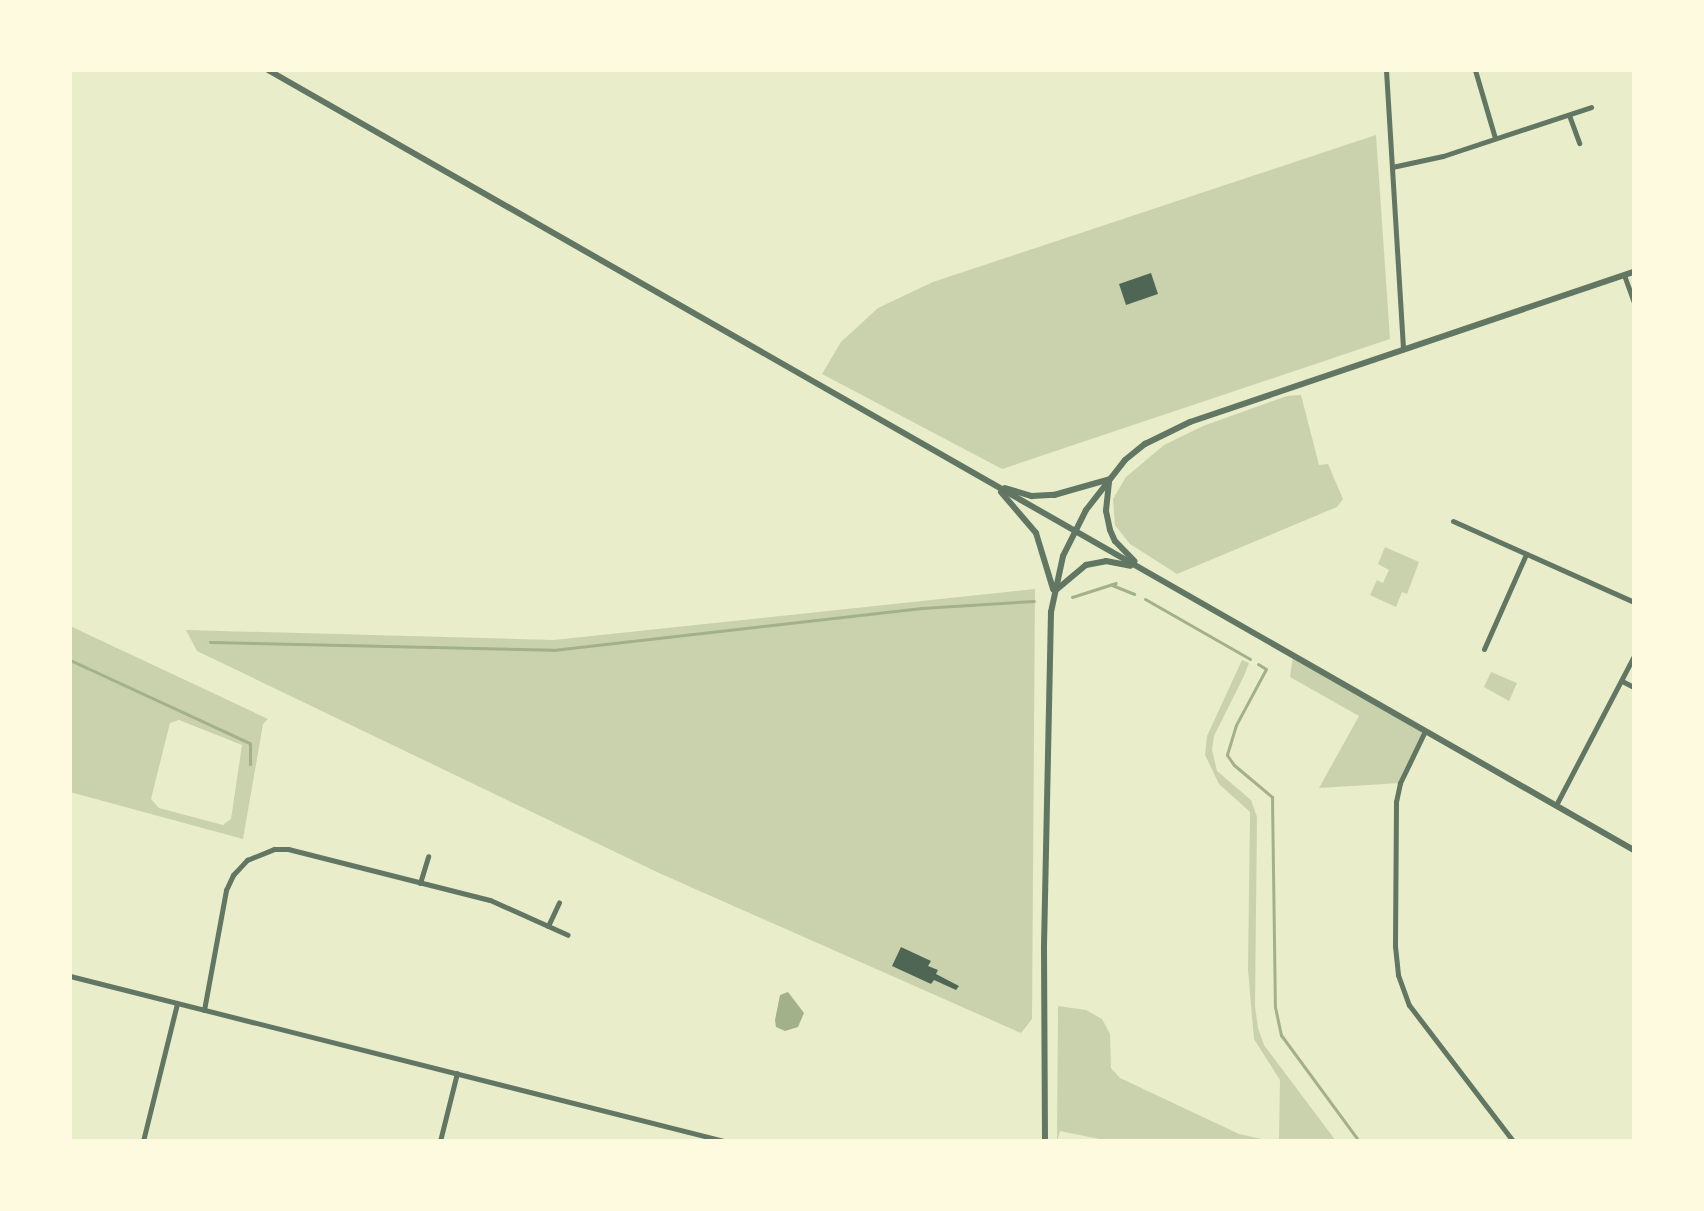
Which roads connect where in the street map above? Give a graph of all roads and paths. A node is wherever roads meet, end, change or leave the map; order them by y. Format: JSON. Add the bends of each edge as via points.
{"nodes":[{"id":1,"x":268,"y":70,"type":"edge"},
{"id":2,"x":1386,"y":70,"type":"edge"},
{"id":3,"x":1475,"y":70,"type":"edge"},
{"id":4,"x":1591,"y":107,"type":"dead end"},
{"id":5,"x":1569,"y":115,"type":"junction"},
{"id":6,"x":1495,"y":138,"type":"junction"},
{"id":7,"x":1579,"y":143,"type":"dead end"},
{"id":8,"x":1392,"y":167,"type":"junction"},
{"id":9,"x":1634,"y":272,"type":"edge"},
{"id":10,"x":1624,"y":275,"type":"junction"},
{"id":11,"x":1634,"y":303,"type":"edge"},
{"id":12,"x":1403,"y":349,"type":"junction"},
{"id":13,"x":1110,"y":479,"type":"junction"},
{"id":14,"x":995,"y":485,"type":"junction"},
{"id":15,"x":1453,"y":521,"type":"dead end"},
{"id":16,"x":1074,"y":530,"type":"junction"},
{"id":17,"x":1526,"y":554,"type":"junction"},
{"id":18,"x":1140,"y":568,"type":"junction"},
{"id":19,"x":1054,"y":592,"type":"junction"},
{"id":20,"x":1634,"y":602,"type":"edge"},
{"id":21,"x":1484,"y":649,"type":"dead end"},
{"id":22,"x":1634,"y":656,"type":"edge"},
{"id":23,"x":1622,"y":681,"type":"junction"},
{"id":24,"x":1634,"y":687,"type":"edge"},
{"id":25,"x":1425,"y":731,"type":"junction"},
{"id":26,"x":1556,"y":805,"type":"junction"},
{"id":27,"x":1634,"y":850,"type":"edge"},
{"id":28,"x":428,"y":856,"type":"dead end"},
{"id":29,"x":420,"y":883,"type":"junction"},
{"id":30,"x":559,"y":902,"type":"dead end"},
{"id":31,"x":548,"y":926,"type":"junction"},
{"id":32,"x":568,"y":935,"type":"dead end"},
{"id":33,"x":70,"y":976,"type":"edge"},
{"id":34,"x":177,"y":1004,"type":"junction"},
{"id":35,"x":204,"y":1010,"type":"junction"},
{"id":36,"x":457,"y":1073,"type":"junction"},
{"id":37,"x":143,"y":1141,"type":"edge"},
{"id":38,"x":440,"y":1141,"type":"edge"},
{"id":39,"x":724,"y":1141,"type":"edge"},
{"id":40,"x":1045,"y":1141,"type":"edge"},
{"id":41,"x":1513,"y":1141,"type":"edge"}],
"edges":[{"from":1,"to":14,"type":"street"},
{"from":2,"to":8,"type":"street"},
{"from":3,"to":6,"type":"street"},
{"from":4,"to":5,"type":"street"},
{"from":5,"to":6,"type":"street"},
{"from":5,"to":7,"type":"street"},
{"from":6,"to":8,"type":"street"},
{"from":8,"to":12,"type":"street"},
{"from":9,"to":10,"type":"street"},
{"from":10,"to":11,"type":"street"},
{"from":10,"to":12,"type":"street"},
{"from":12,"to":13,"type":"street","via":[[1190,422],[1145,444]]},
{"from":13,"to":14,"type":"street","via":[[1054,495],[1032,496]]},
{"from":13,"to":16,"type":"street"},
{"from":13,"to":18,"type":"street","via":[[1110,530]]},
{"from":14,"to":16,"type":"street"},
{"from":14,"to":19,"type":"street","via":[[1036,533]]},
{"from":15,"to":17,"type":"street"},
{"from":16,"to":18,"type":"street"},
{"from":16,"to":19,"type":"street"},
{"from":17,"to":20,"type":"street"},
{"from":17,"to":21,"type":"street"},
{"from":18,"to":19,"type":"street","via":[[1106,561],[1086,565]]},
{"from":18,"to":25,"type":"street"},
{"from":19,"to":40,"type":"street","via":[[1044,946]]},
{"from":22,"to":23,"type":"street"},
{"from":23,"to":24,"type":"street"},
{"from":23,"to":26,"type":"street"},
{"from":25,"to":26,"type":"street"},
{"from":25,"to":41,"type":"street","via":[[1396,802],[1398,975],[1409,1005]]},
{"from":26,"to":27,"type":"street"},
{"from":28,"to":29,"type":"street"},
{"from":29,"to":31,"type":"street","via":[[490,900]]},
{"from":29,"to":35,"type":"street","via":[[288,849],[247,860],[226,890]]},
{"from":30,"to":31,"type":"street"},
{"from":31,"to":32,"type":"street"},
{"from":33,"to":34,"type":"street"},
{"from":34,"to":35,"type":"street"},
{"from":34,"to":37,"type":"street"},
{"from":35,"to":36,"type":"street"},
{"from":36,"to":38,"type":"street"},
{"from":36,"to":39,"type":"street"}]}
